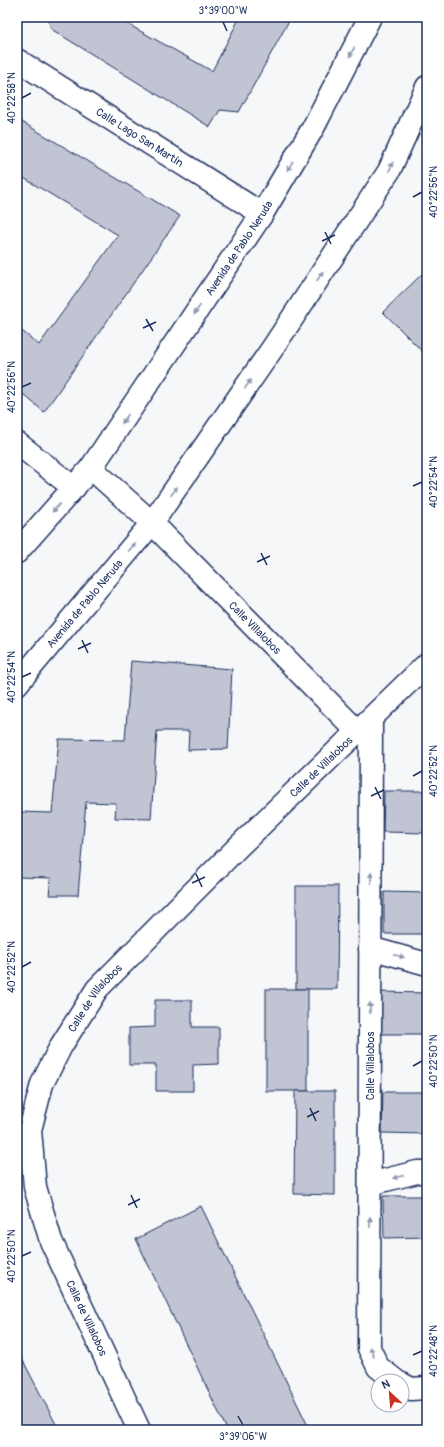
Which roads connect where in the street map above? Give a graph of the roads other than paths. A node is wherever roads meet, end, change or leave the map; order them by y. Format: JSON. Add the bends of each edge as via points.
{"nodes":[{"id":1,"x":370,"y":17,"type":"edge"},
{"id":2,"x":17,"y":60,"type":"edge"},
{"id":3,"x":427,"y":88,"type":"edge"},
{"id":4,"x":262,"y":214,"type":"junction"},
{"id":5,"x":17,"y":443,"type":"edge"},
{"id":6,"x":92,"y":468,"type":"junction"},
{"id":7,"x":74,"y":488,"type":"junction"},
{"id":8,"x":152,"y":523,"type":"junction"},
{"id":9,"x":17,"y":552,"type":"edge"},
{"id":10,"x":427,"y":664,"type":"edge"},
{"id":11,"x":17,"y":684,"type":"edge"},
{"id":12,"x":364,"y":726,"type":"junction"},
{"id":13,"x":370,"y":948,"type":"junction"},
{"id":14,"x":427,"y":964,"type":"edge"},
{"id":15,"x":427,"y":1172,"type":"edge"},
{"id":16,"x":370,"y":1184,"type":"junction"},
{"id":17,"x":386,"y":1373,"type":"edge"},
{"id":18,"x":410,"y":1388,"type":"edge"},
{"id":19,"x":427,"y":1388,"type":"edge"},
{"id":20,"x":139,"y":1430,"type":"edge"}],
"edges":[{"from":1,"to":4,"type":"street","name":"Avenida de Pablo Neruda","one_way":true,"via":[[313,128]]},
{"from":2,"to":4,"type":"street","name":"Calle Lago San Martín"},
{"from":8,"to":3,"type":"street","name":"Avenida de Pablo Neruda","one_way":true,"via":[[274,346],[389,171]]},
{"from":4,"to":6,"type":"street","name":"Avenida de Pablo Neruda","one_way":true},
{"from":5,"to":7,"type":"street"},
{"from":6,"to":7,"type":"street","name":"Avenida de Pablo Neruda"},
{"from":6,"to":8,"type":"street"},
{"from":7,"to":9,"type":"street","name":"Avenida de Pablo Neruda","one_way":true},
{"from":11,"to":8,"type":"street","name":"Avenida de Pablo Neruda","one_way":true},
{"from":8,"to":12,"type":"street","name":"Calle Villalobos"},
{"from":10,"to":12,"type":"street","name":"Calle de Villalobos"},
{"from":13,"to":12,"type":"street","name":"Calle Villalobos","one_way":true},
{"from":12,"to":20,"type":"street","name":"Calle de Villalobos","via":[[238,847],[97,989],[61,1046],[42,1084],[30,1130],[35,1187],[50,1241]]},
{"from":13,"to":14,"type":"street","one_way":true},
{"from":16,"to":13,"type":"street","name":"Calle Villalobos","one_way":true},
{"from":15,"to":16,"type":"street","one_way":true,"via":[[417,1172]]},
{"from":17,"to":16,"type":"street","name":"Calle Villalobos","one_way":true,"via":[[378,1366],[369,1348]]},
{"from":18,"to":19,"type":"street"}]}
